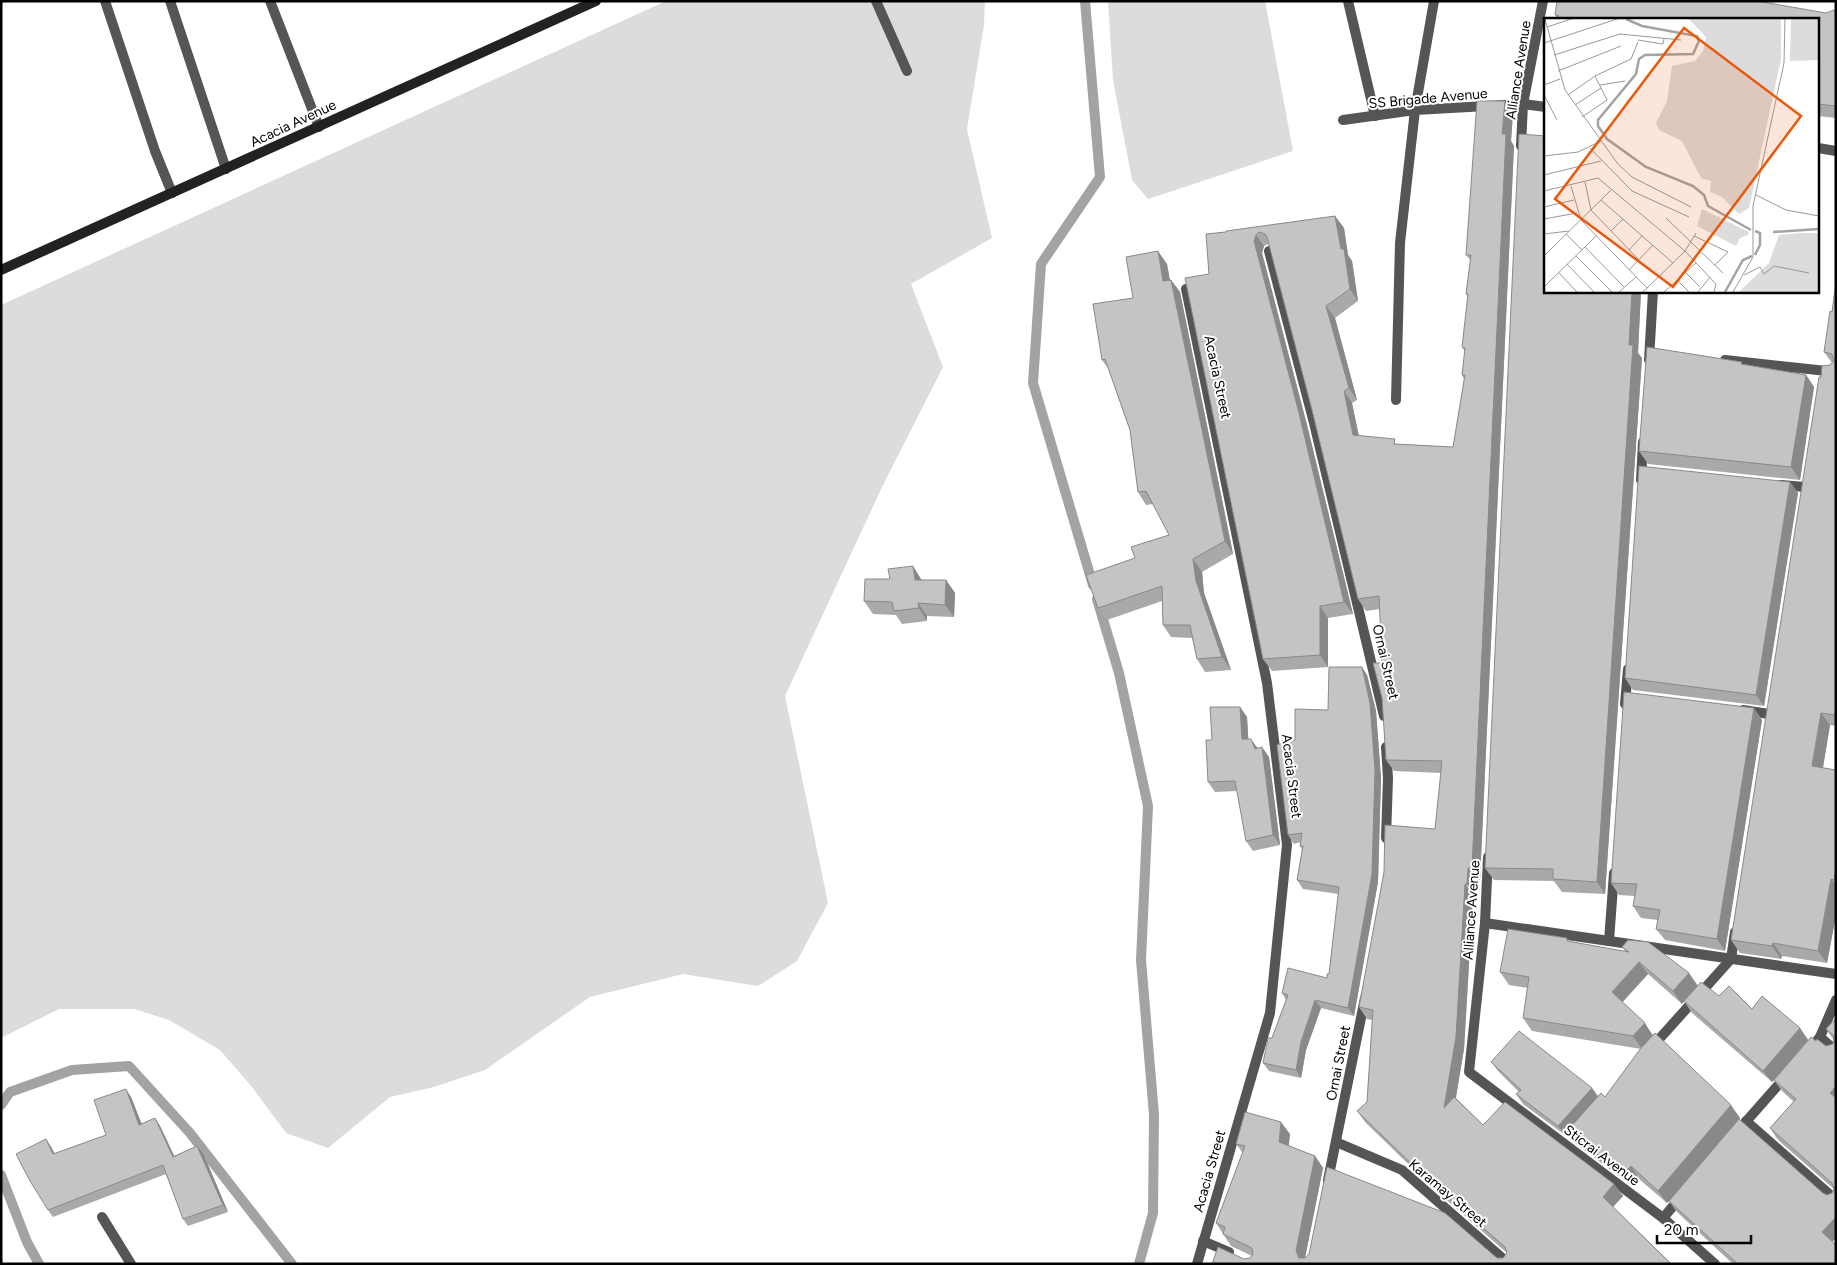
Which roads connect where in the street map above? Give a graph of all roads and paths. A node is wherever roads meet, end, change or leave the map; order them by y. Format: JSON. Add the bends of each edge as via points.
{"nodes":[{"id":1,"x":105,"y":1,"type":"edge"},
{"id":2,"x":170,"y":1,"type":"edge"},
{"id":3,"x":270,"y":1,"type":"edge"},
{"id":4,"x":596,"y":1,"type":"edge"},
{"id":5,"x":876,"y":1,"type":"edge"},
{"id":6,"x":1348,"y":1,"type":"edge"},
{"id":7,"x":1434,"y":1,"type":"edge"},
{"id":8,"x":1543,"y":1,"type":"edge"},
{"id":9,"x":907,"y":72,"type":"dead end"},
{"id":10,"x":1523,"y":104,"type":"junction"},
{"id":11,"x":1544,"y":107,"type":"edge"},
{"id":12,"x":1415,"y":110,"type":"junction"},
{"id":13,"x":1374,"y":116,"type":"junction"},
{"id":14,"x":1343,"y":120,"type":"dead end"},
{"id":15,"x":319,"y":126,"type":"junction"},
{"id":16,"x":1820,"y":148,"type":"edge"},
{"id":17,"x":1836,"y":151,"type":"edge"},
{"id":18,"x":1521,"y":154,"type":"edge"},
{"id":19,"x":226,"y":169,"type":"junction"},
{"id":20,"x":172,"y":193,"type":"junction"},
{"id":21,"x":1269,"y":251,"type":"edge"},
{"id":22,"x":1,"y":270,"type":"edge"},
{"id":23,"x":1186,"y":289,"type":"edge"},
{"id":24,"x":1653,"y":292,"type":"edge"},
{"id":25,"x":1718,"y":359,"type":"edge"},
{"id":26,"x":1648,"y":371,"type":"edge"},
{"id":27,"x":1836,"y":372,"type":"edge"},
{"id":28,"x":1396,"y":400,"type":"dead end"},
{"id":29,"x":1644,"y":431,"type":"edge"},
{"id":30,"x":1767,"y":483,"type":"edge"},
{"id":31,"x":1805,"y":487,"type":"edge"},
{"id":32,"x":1640,"y":490,"type":"edge"},
{"id":33,"x":1628,"y":657,"type":"edge"},
{"id":34,"x":1731,"y":709,"type":"edge"},
{"id":35,"x":1769,"y":714,"type":"edge"},
{"id":36,"x":1624,"y":715,"type":"edge"},
{"id":37,"x":1489,"y":843,"type":"edge"},
{"id":38,"x":1386,"y":845,"type":"edge"},
{"id":39,"x":1615,"y":863,"type":"edge"},
{"id":40,"x":1737,"y":920,"type":"edge"},
{"id":41,"x":1485,"y":923,"type":"junction"},
{"id":42,"x":1609,"y":941,"type":"junction"},
{"id":43,"x":1731,"y":959,"type":"junction"},
{"id":44,"x":1836,"y":974,"type":"edge"},
{"id":45,"x":1366,"y":990,"type":"edge"},
{"id":46,"x":1836,"y":1000,"type":"edge"},
{"id":47,"x":1820,"y":1037,"type":"junction"},
{"id":48,"x":1836,"y":1051,"type":"edge"},
{"id":49,"x":1645,"y":1056,"type":"edge"},
{"id":50,"x":1469,"y":1072,"type":"joint"},
{"id":51,"x":1746,"y":1121,"type":"junction"},
{"id":52,"x":1336,"y":1142,"type":"junction"},
{"id":53,"x":1727,"y":1143,"type":"edge"},
{"id":54,"x":1326,"y":1188,"type":"edge"},
{"id":55,"x":1688,"y":1188,"type":"edge"},
{"id":56,"x":1836,"y":1200,"type":"edge"},
{"id":57,"x":102,"y":1217,"type":"dead end"},
{"id":58,"x":1663,"y":1218,"type":"junction"},
{"id":59,"x":1203,"y":1241,"type":"junction"},
{"id":60,"x":1238,"y":1256,"type":"edge"},
{"id":61,"x":131,"y":1264,"type":"edge"},
{"id":62,"x":1197,"y":1264,"type":"edge"},
{"id":63,"x":1509,"y":1264,"type":"edge"},
{"id":64,"x":1715,"y":1264,"type":"edge"}],
"edges":[{"from":1,"to":20,"type":"street"},
{"from":2,"to":19,"type":"street"},
{"from":3,"to":15,"type":"street"},
{"from":4,"to":15,"type":"street","name":"Acacia Avenue"},
{"from":5,"to":9,"type":"street"},
{"from":6,"to":13,"type":"street"},
{"from":7,"to":12,"type":"street"},
{"from":8,"to":10,"type":"street","name":"Alliance Avenue"},
{"from":10,"to":11,"type":"street","name":"SS Brigade Avenue"},
{"from":10,"to":12,"type":"street","name":"SS Brigade Avenue"},
{"from":10,"to":18,"type":"street","name":"Alliance Avenue"},
{"from":12,"to":13,"type":"street","name":"SS Brigade Avenue"},
{"from":12,"to":28,"type":"street","via":[[1400,243]]},
{"from":13,"to":14,"type":"street","name":"SS Brigade Avenue"},
{"from":15,"to":19,"type":"street","name":"Acacia Avenue"},
{"from":16,"to":17,"type":"street"},
{"from":19,"to":20,"type":"street","name":"Acacia Avenue"},
{"from":20,"to":22,"type":"street","name":"Acacia Avenue"},
{"from":21,"to":38,"type":"street","name":"Ornai Street","via":[[1383,710],[1388,778]]},
{"from":23,"to":59,"type":"street","name":"Acacia Street","via":[[1267,683],[1287,845],[1270,1013]]},
{"from":24,"to":26,"type":"street","via":[[1654,352]]},
{"from":25,"to":27,"type":"street","via":[[1823,375]]},
{"from":29,"to":32,"type":"street","via":[[1646,471]]},
{"from":30,"to":31,"type":"street"},
{"from":33,"to":36,"type":"street","via":[[1630,696]]},
{"from":34,"to":35,"type":"street"},
{"from":37,"to":41,"type":"street","name":"Alliance Avenue"},
{"from":39,"to":42,"type":"street"},
{"from":40,"to":43,"type":"street"},
{"from":41,"to":42,"type":"street"},
{"from":41,"to":50,"type":"street","name":"Alliance Avenue"},
{"from":42,"to":43,"type":"street"},
{"from":43,"to":44,"type":"street"},
{"from":43,"to":49,"type":"street"},
{"from":45,"to":52,"type":"street","name":"Ornai Street"},
{"from":46,"to":47,"type":"street"},
{"from":47,"to":48,"type":"street"},
{"from":47,"to":51,"type":"street"},
{"from":50,"to":58,"type":"street","name":"Sticrai Avenue","via":[[1569,1141]]},
{"from":51,"to":53,"type":"street"},
{"from":51,"to":56,"type":"street"},
{"from":52,"to":54,"type":"street","name":"Ornai Street"},
{"from":52,"to":63,"type":"street","name":"Karamay Street","via":[[1402,1170]]},
{"from":55,"to":58,"type":"street"},
{"from":57,"to":61,"type":"street"},
{"from":58,"to":64,"type":"street","name":"Sticrai Avenue"},
{"from":59,"to":60,"type":"street"},
{"from":59,"to":62,"type":"street","name":"Acacia Street"}]}
